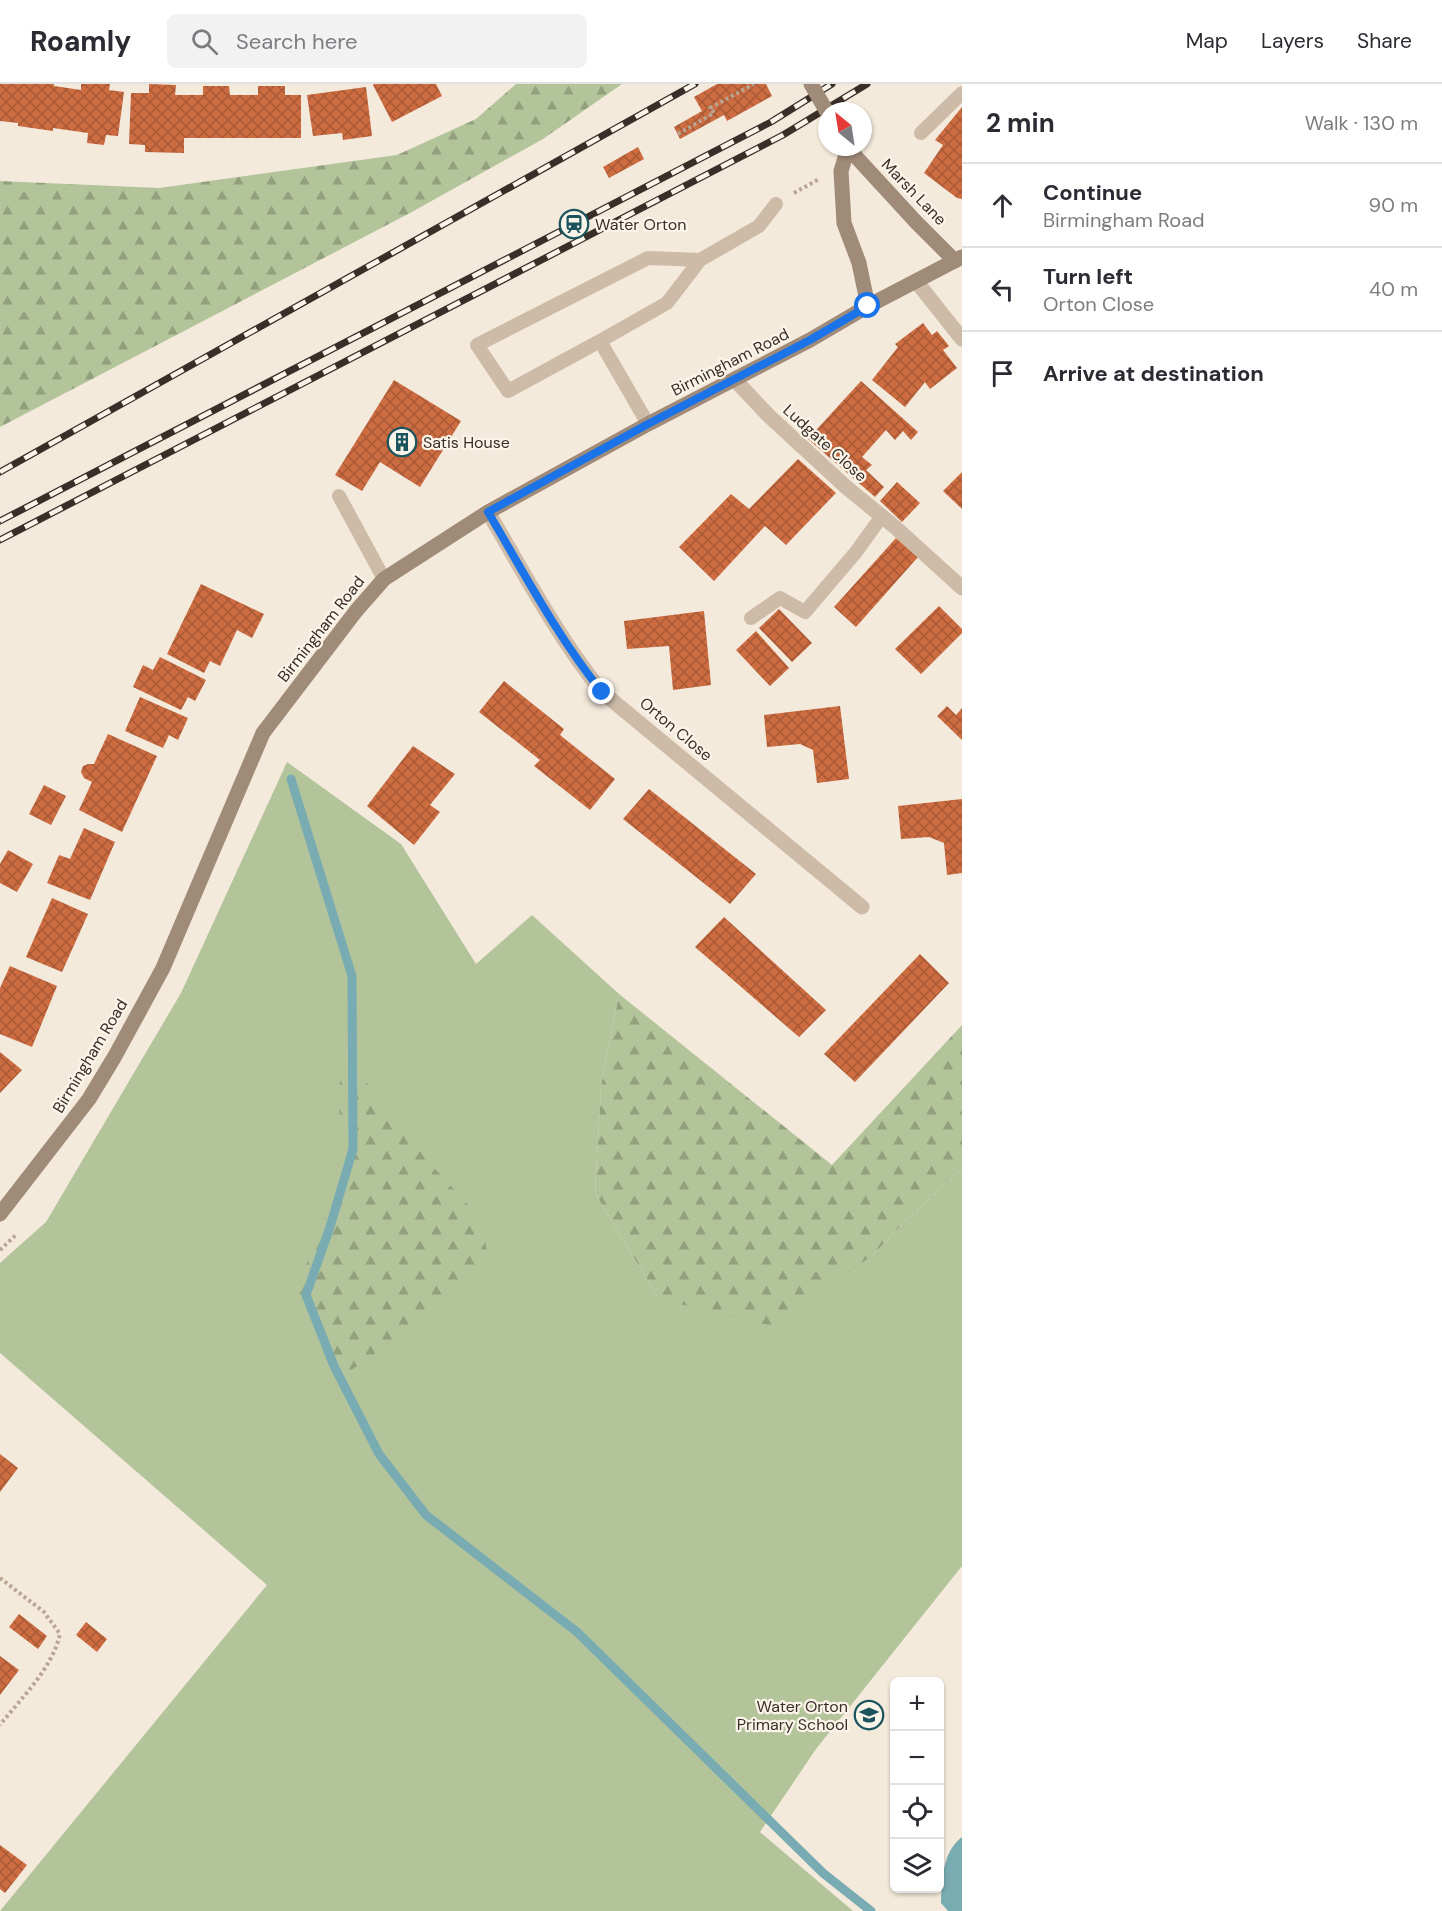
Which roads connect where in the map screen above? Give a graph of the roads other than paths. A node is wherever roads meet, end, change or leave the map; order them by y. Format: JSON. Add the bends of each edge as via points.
{"nodes":[{"id":1,"x":811,"y":84,"type":"edge"},
{"id":2,"x":962,"y":93,"type":"edge"},
{"id":3,"x":821,"y":102,"type":"edge"},
{"id":4,"x":921,"y":133,"type":"dead end"},
{"id":5,"x":846,"y":156,"type":"edge"},
{"id":6,"x":855,"y":156,"type":"edge"},
{"id":7,"x":776,"y":204,"type":"road end"},
{"id":8,"x":958,"y":259,"type":"edge"},
{"id":9,"x":700,"y":260,"type":"junction"},
{"id":10,"x":916,"y":281,"type":"junction"},
{"id":11,"x":868,"y":306,"type":"junction"},
{"id":12,"x":962,"y":339,"type":"edge"},
{"id":13,"x":600,"y":340,"type":"junction"},
{"id":14,"x":735,"y":380,"type":"junction"},
{"id":15,"x":648,"y":424,"type":"junction"},
{"id":16,"x":339,"y":496,"type":"dead end"},
{"id":17,"x":488,"y":512,"type":"junction"},
{"id":18,"x":882,"y":516,"type":"junction"},
{"id":19,"x":384,"y":579,"type":"junction"},
{"id":20,"x":962,"y":588,"type":"edge"},
{"id":21,"x":751,"y":618,"type":"dead end"},
{"id":22,"x":862,"y":908,"type":"dead end"},
{"id":23,"x":0,"y":1214,"type":"edge"}],
"edges":[{"from":1,"to":3,"type":"main road","bridge":true},
{"from":2,"to":4,"type":"lane"},
{"from":5,"to":11,"type":"main road","name":"Marsh Lane","via":[[841,171],[844,223],[859,263]]},
{"from":6,"to":8,"type":"main road","name":"Marsh Lane","via":[[916,222]]},
{"from":7,"to":9,"type":"lane","via":[[759,226]]},
{"from":8,"to":10,"type":"main road","name":"Birmingham Road"},
{"from":9,"to":13,"type":"lane","via":[[667,303]]},
{"from":9,"to":13,"type":"lane","via":[[648,258],[477,345],[507,391]]},
{"from":10,"to":11,"type":"main road","name":"Birmingham Road"},
{"from":10,"to":12,"type":"street"},
{"from":11,"to":14,"type":"main road","name":"Birmingham Road"},
{"from":13,"to":15,"type":"lane"},
{"from":14,"to":15,"type":"main road","name":"Birmingham Road"},
{"from":14,"to":18,"type":"street","name":"Ludgate Close","via":[[846,488]]},
{"from":15,"to":17,"type":"main road","name":"Birmingham Road"},
{"from":16,"to":19,"type":"lane"},
{"from":17,"to":19,"type":"main road","name":"Birmingham Road"},
{"from":17,"to":22,"type":"street","name":"Orton Close","via":[[552,622],[602,692]]},
{"from":18,"to":20,"type":"street","name":"Ludgate Close"},
{"from":18,"to":21,"type":"lane","via":[[805,612],[780,598]]},
{"from":19,"to":23,"type":"main road","name":"Birmingham Road","via":[[263,733],[163,968],[115,1056],[89,1099]]}]}
